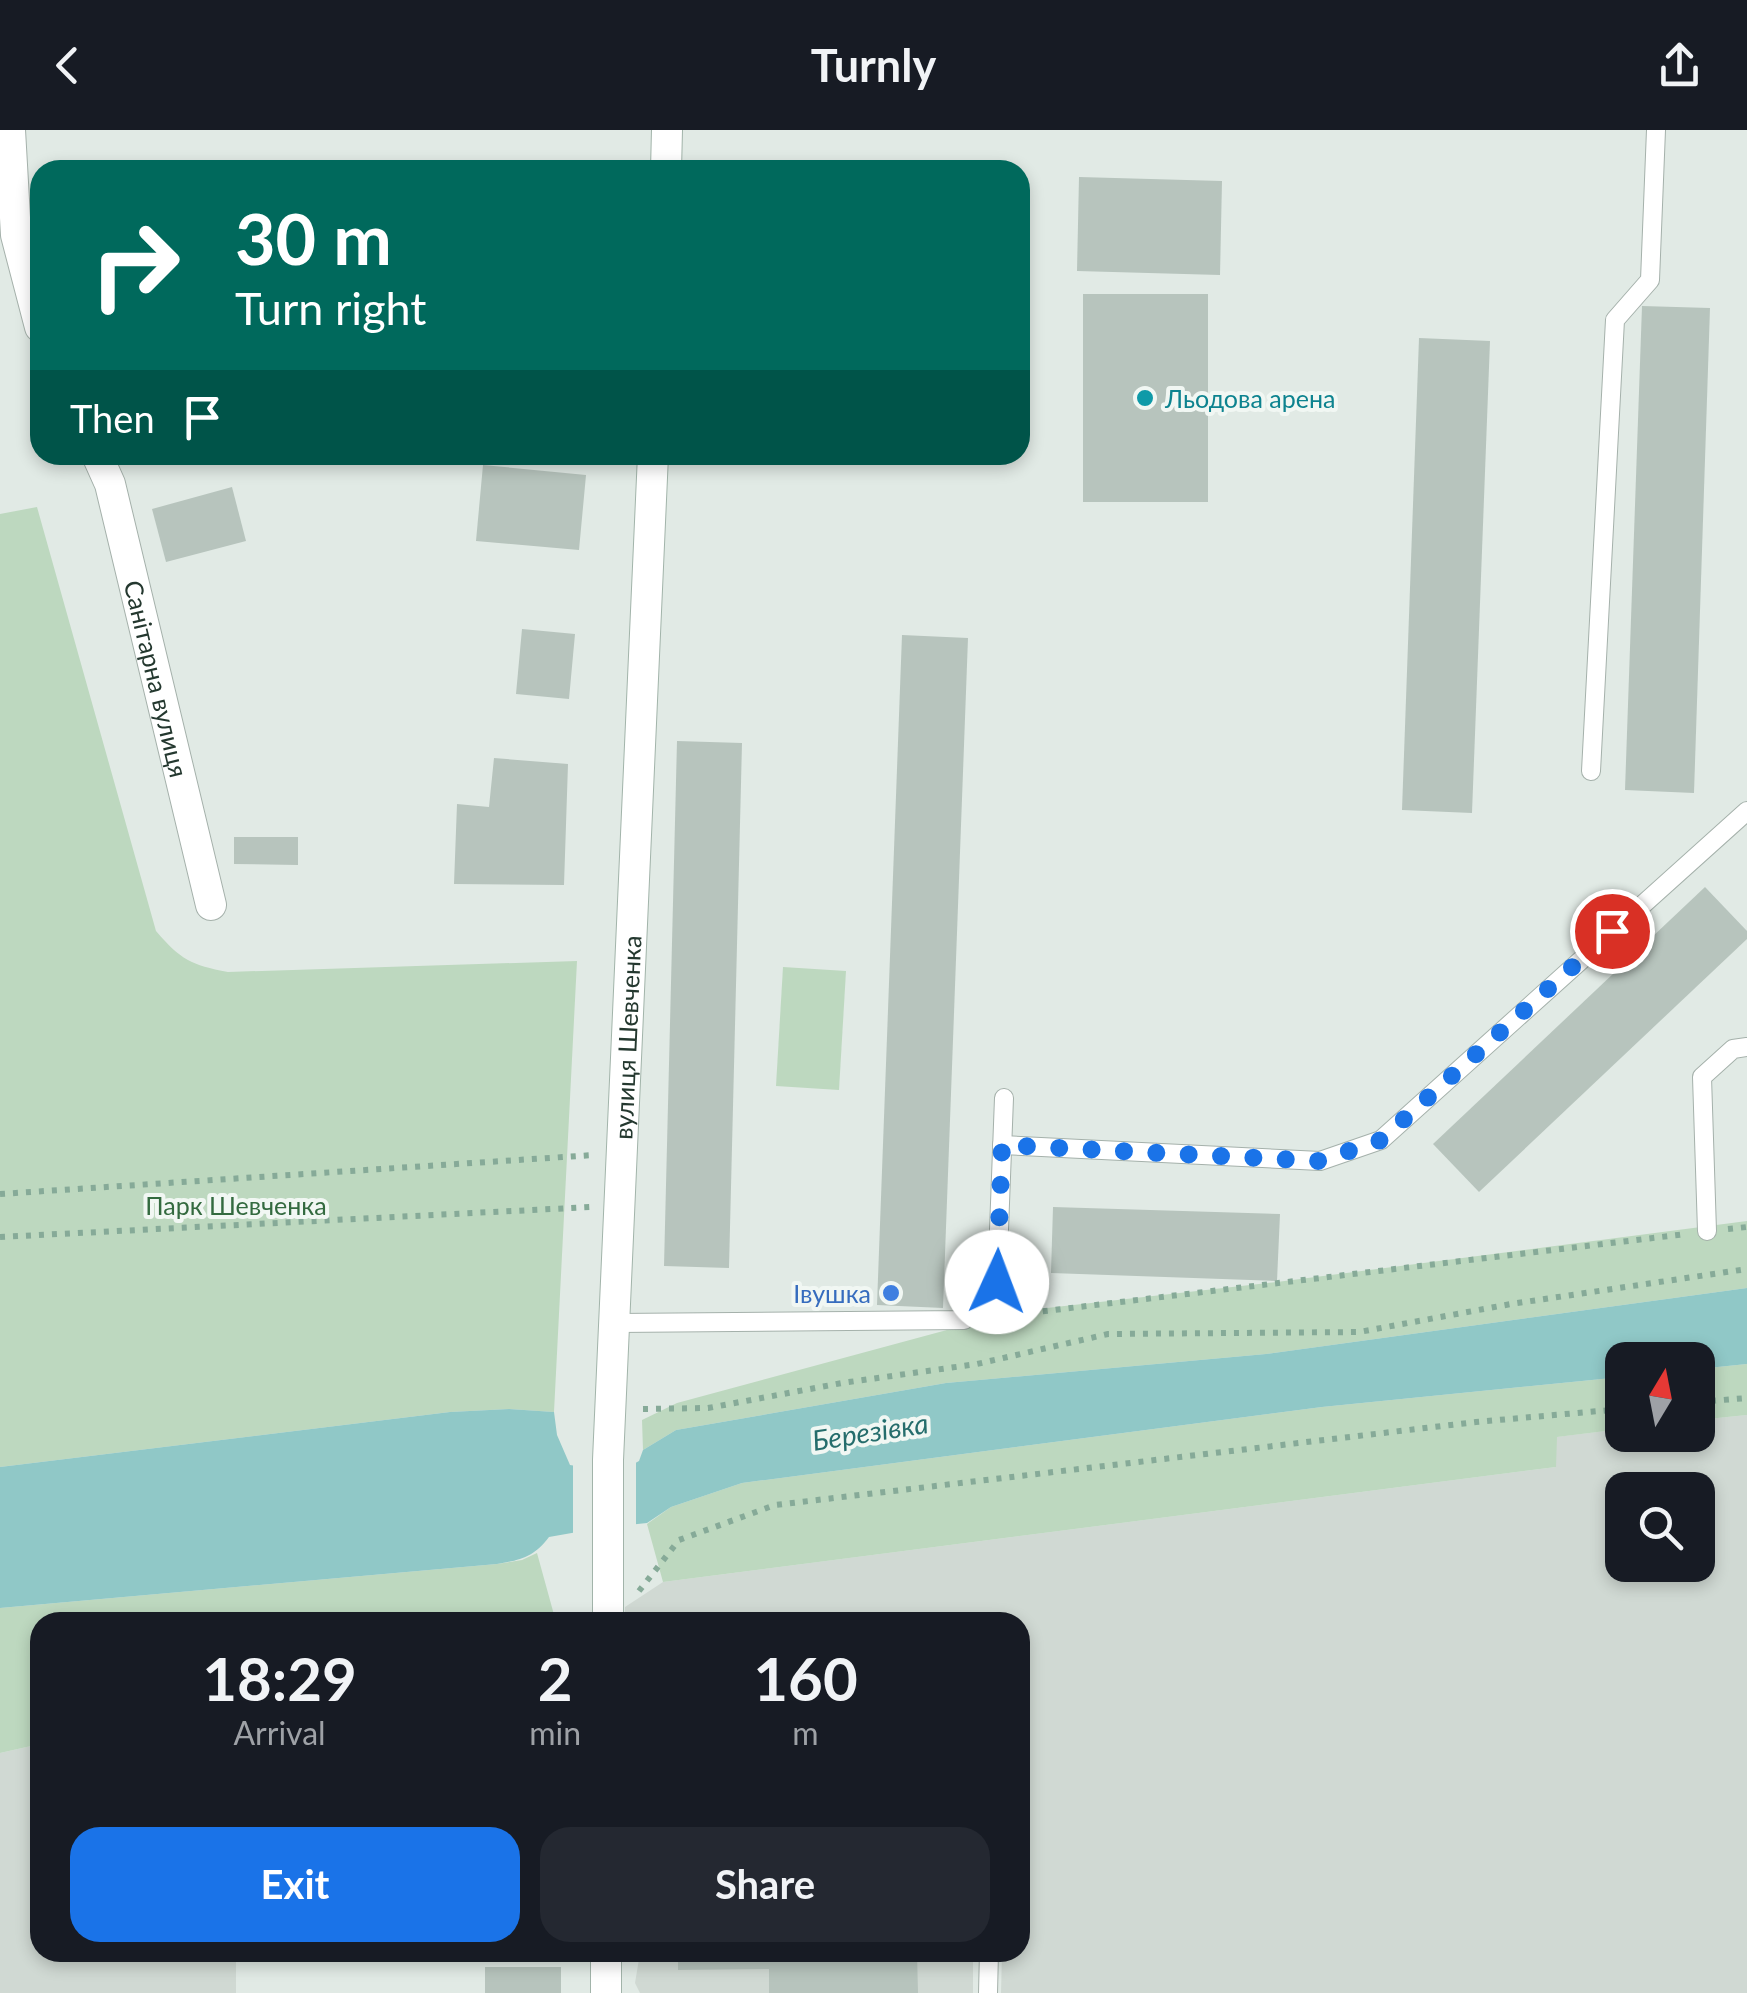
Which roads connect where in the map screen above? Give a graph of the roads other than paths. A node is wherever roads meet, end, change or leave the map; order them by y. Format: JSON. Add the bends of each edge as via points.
{"nodes":[{"id":1,"x":10,"y":130,"type":"edge"},
{"id":2,"x":667,"y":130,"type":"edge"},
{"id":3,"x":1656,"y":130,"type":"edge"},
{"id":4,"x":666,"y":160,"type":"edge"},
{"id":5,"x":30,"y":288,"type":"edge"},
{"id":6,"x":101,"y":465,"type":"edge"},
{"id":7,"x":654,"y":465,"type":"edge"},
{"id":8,"x":1590,"y":770,"type":"dead end"},
{"id":9,"x":1747,"y":810,"type":"edge"},
{"id":10,"x":211,"y":905,"type":"dead end"},
{"id":11,"x":1747,"y":1047,"type":"edge"},
{"id":12,"x":1004,"y":1098,"type":"dead end"},
{"id":13,"x":1002,"y":1145,"type":"junction"},
{"id":14,"x":1707,"y":1231,"type":"road end"},
{"id":15,"x":616,"y":1323,"type":"junction"},
{"id":16,"x":613,"y":1612,"type":"edge"},
{"id":17,"x":606,"y":1962,"type":"edge"},
{"id":18,"x":988,"y":1962,"type":"edge"},
{"id":19,"x":606,"y":1993,"type":"edge"},
{"id":20,"x":988,"y":1993,"type":"edge"}],
"edges":[{"from":1,"to":5,"type":"main road","via":[[16,234]]},
{"from":2,"to":4,"type":"main road"},
{"from":3,"to":8,"type":"lane","via":[[1650,280],[1614,320]]},
{"from":6,"to":10,"type":"main road","name":"Санітарна вулиця"},
{"from":7,"to":15,"type":"main road","name":"вулиця Шевченка"},
{"from":9,"to":13,"type":"lane","via":[[1381,1140],[1320,1161]]},
{"from":11,"to":14,"type":"lane","via":[[1733,1049],[1702,1078]]},
{"from":12,"to":13,"type":"lane"},
{"from":13,"to":15,"type":"lane","via":[[997,1282],[964,1320]]},
{"from":15,"to":16,"type":"main road","name":"вулиця Шевченка","via":[[608,1460],[622,1592]]},
{"from":17,"to":19,"type":"main road"},
{"from":18,"to":20,"type":"lane"}]}
